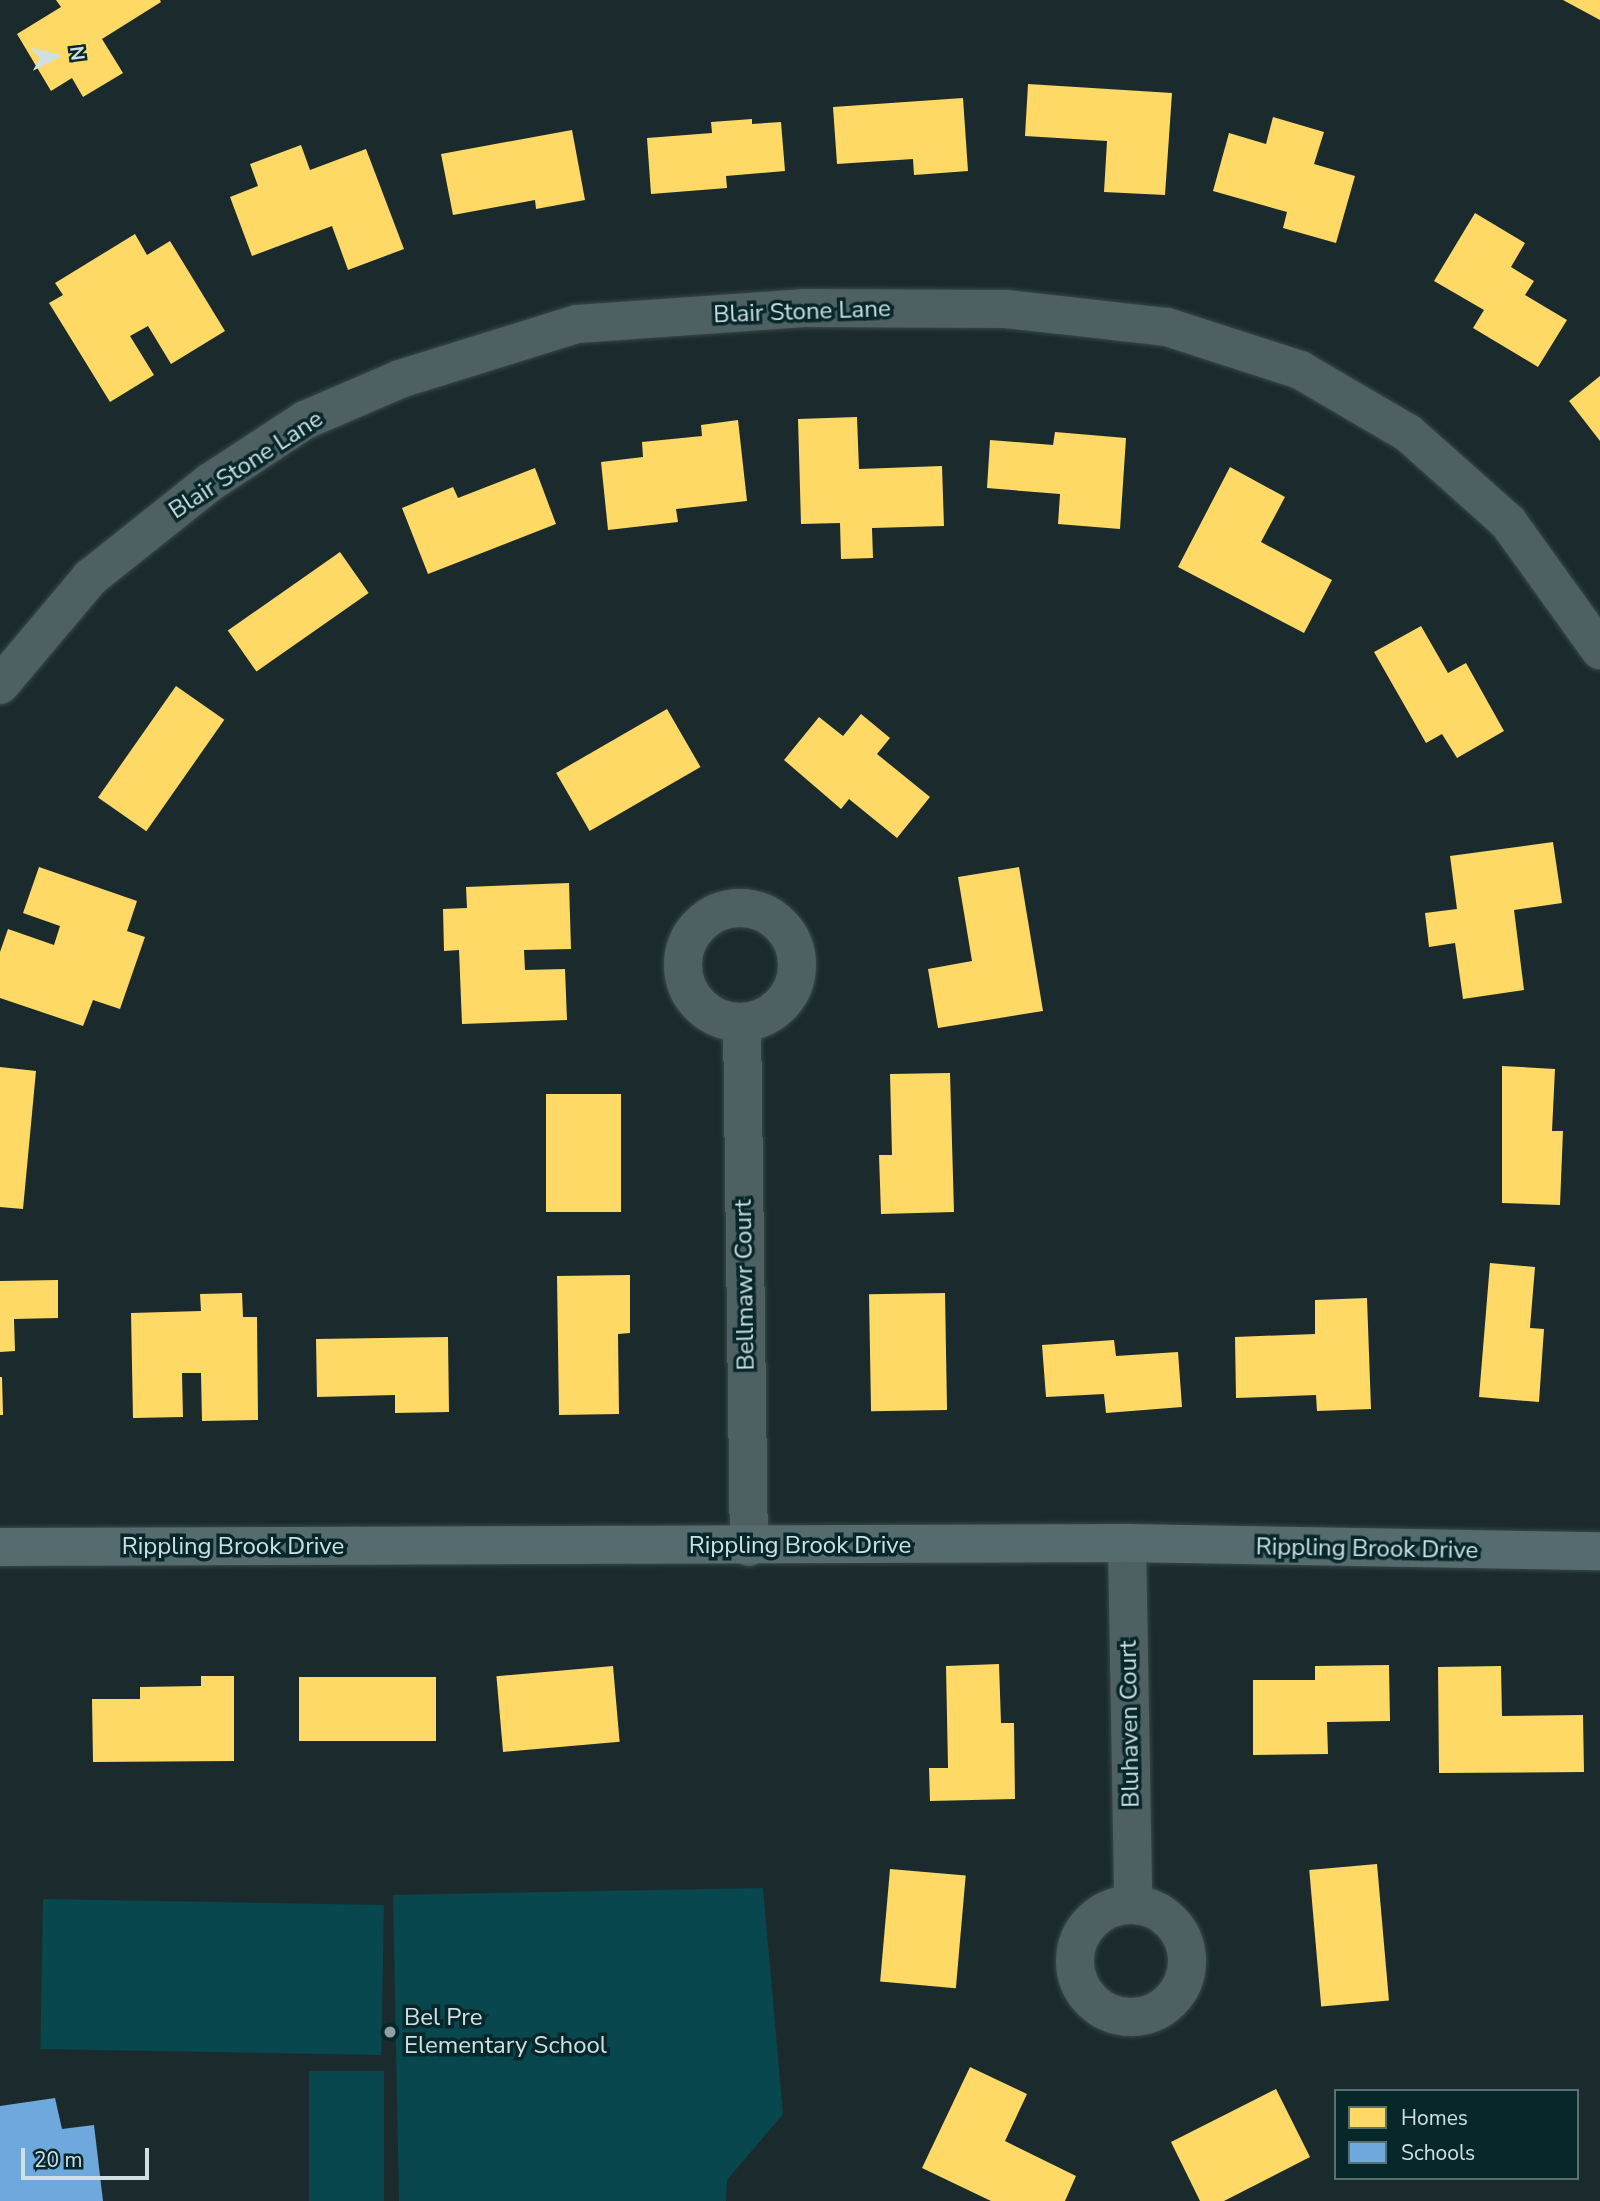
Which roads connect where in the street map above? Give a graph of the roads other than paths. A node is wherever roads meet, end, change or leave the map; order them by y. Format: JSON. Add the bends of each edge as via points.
{"nodes":[{"id":1,"x":1600,"y":650,"type":"edge"},
{"id":2,"x":0,"y":685,"type":"edge"},
{"id":3,"x":742,"y":1022,"type":"dead end"},
{"id":4,"x":1127,"y":1543,"type":"junction"},
{"id":5,"x":0,"y":1547,"type":"edge"},
{"id":6,"x":749,"y":1547,"type":"junction"},
{"id":7,"x":1600,"y":1551,"type":"edge"},
{"id":8,"x":1133,"y":1904,"type":"dead end"}],
"edges":[{"from":1,"to":2,"type":"street","name":"Blair Stone Lane","via":[[1508,522],[1408,433],[1300,370],[1167,327],[1006,309],[803,309],[577,324],[400,379],[305,421],[209,483],[91,577]]},
{"from":3,"to":6,"type":"street","name":"Bellmawr Court"},
{"from":4,"to":6,"type":"street","name":"Rippling Brook Drive"},
{"from":4,"to":7,"type":"street","name":"Rippling Brook Drive"},
{"from":4,"to":8,"type":"street","name":"Bluhaven Court"},
{"from":5,"to":6,"type":"street","name":"Rippling Brook Drive"}]}
